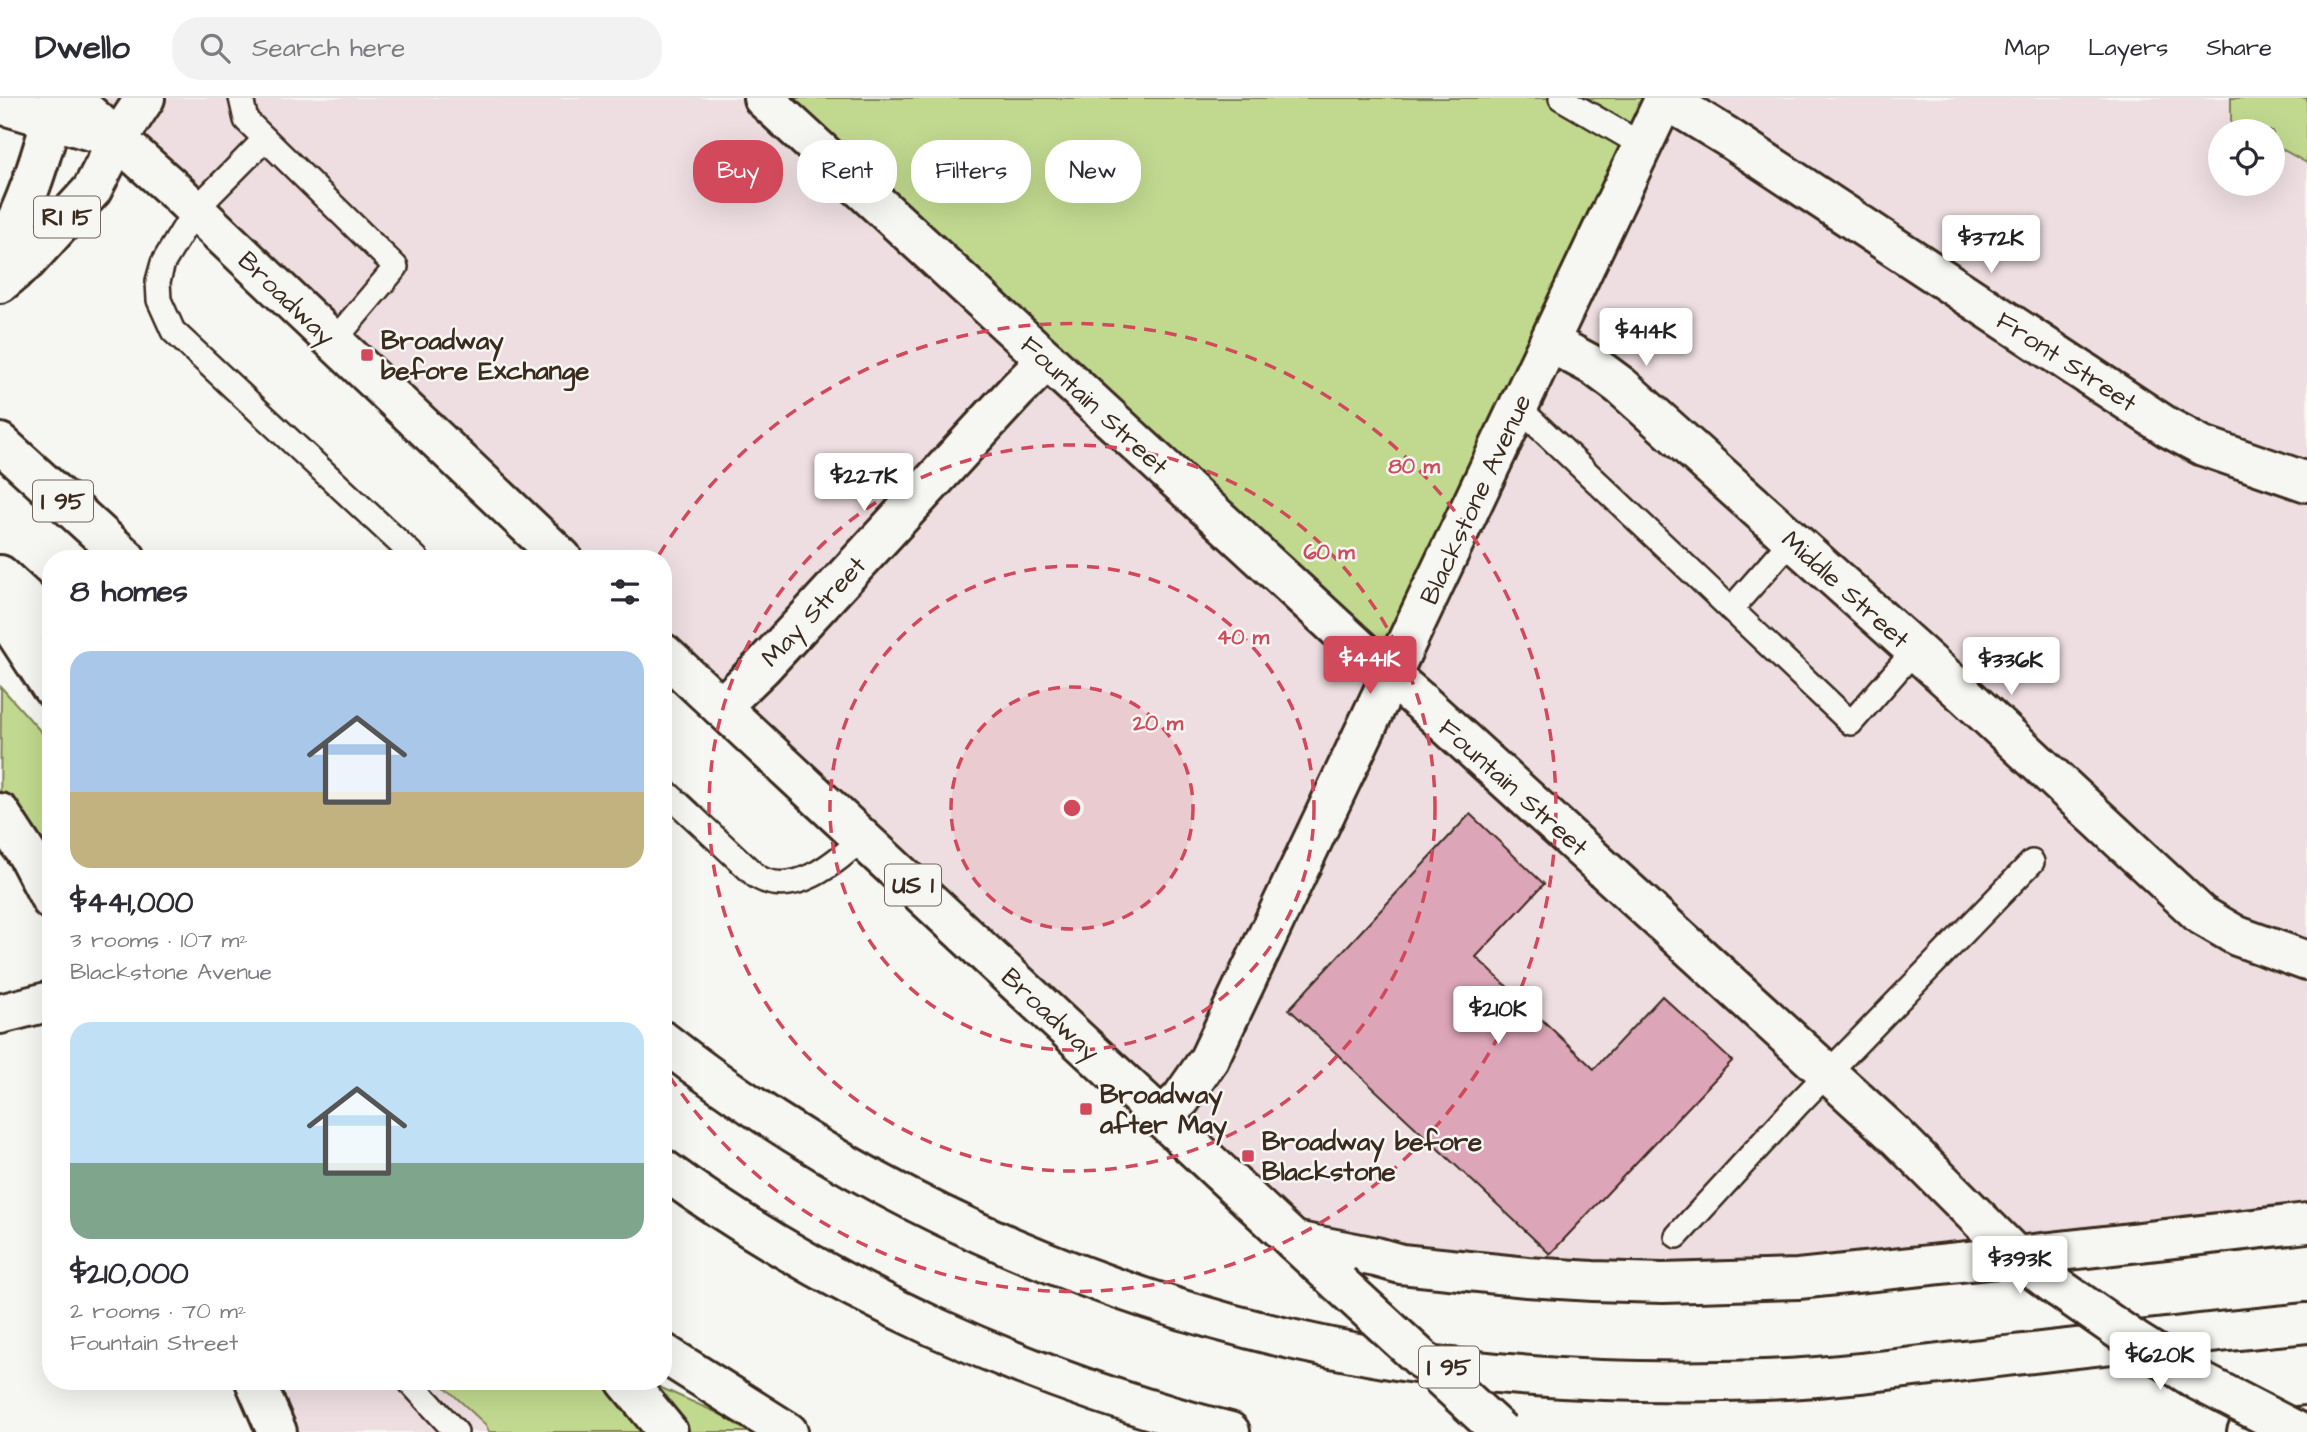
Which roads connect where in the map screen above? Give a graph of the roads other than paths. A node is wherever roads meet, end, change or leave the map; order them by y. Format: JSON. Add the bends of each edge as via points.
{"nodes":[{"id":1,"x":145,"y":98,"type":"edge"},
{"id":2,"x":241,"y":98,"type":"edge"},
{"id":3,"x":763,"y":98,"type":"edge"},
{"id":4,"x":1561,"y":98,"type":"edge"},
{"id":5,"x":1664,"y":100,"type":"edge"},
{"id":6,"x":0,"y":104,"type":"edge"},
{"id":7,"x":60,"y":105,"type":"edge"},
{"id":8,"x":118,"y":139,"type":"junction"},
{"id":9,"x":265,"y":139,"type":"junction"},
{"id":10,"x":1642,"y":145,"type":"junction"},
{"id":11,"x":195,"y":210,"type":"junction"},
{"id":12,"x":0,"y":252,"type":"edge"},
{"id":13,"x":0,"y":283,"type":"edge"},
{"id":14,"x":333,"y":342,"type":"junction"},
{"id":15,"x":1549,"y":342,"type":"junction"},
{"id":16,"x":1047,"y":360,"type":"junction"},
{"id":17,"x":1518,"y":407,"type":"junction"},
{"id":18,"x":0,"y":443,"type":"edge"},
{"id":19,"x":2307,"y":482,"type":"edge"},
{"id":20,"x":1792,"y":540,"type":"junction"},
{"id":21,"x":117,"y":550,"type":"edge"},
{"id":22,"x":407,"y":550,"type":"edge"},
{"id":23,"x":554,"y":550,"type":"edge"},
{"id":24,"x":0,"y":575,"type":"edge"},
{"id":25,"x":1731,"y":609,"type":"junction"},
{"id":26,"x":0,"y":610,"type":"edge"},
{"id":27,"x":42,"y":614,"type":"edge"},
{"id":28,"x":1915,"y":650,"type":"junction"},
{"id":29,"x":672,"y":661,"type":"edge"},
{"id":30,"x":42,"y":673,"type":"edge"},
{"id":31,"x":1392,"y":676,"type":"junction"},
{"id":32,"x":721,"y":707,"type":"junction"},
{"id":33,"x":672,"y":797,"type":"edge"},
{"id":34,"x":0,"y":813,"type":"edge"},
{"id":35,"x":863,"y":838,"type":"junction"},
{"id":36,"x":2032,"y":862,"type":"dead end"},
{"id":37,"x":42,"y":883,"type":"edge"},
{"id":38,"x":2307,"y":961,"type":"edge"},
{"id":39,"x":42,"y":1003,"type":"edge"},
{"id":40,"x":0,"y":1014,"type":"edge"},
{"id":41,"x":672,"y":1047,"type":"edge"},
{"id":42,"x":1827,"y":1073,"type":"junction"},
{"id":43,"x":1161,"y":1117,"type":"junction"},
{"id":44,"x":672,"y":1176,"type":"edge"},
{"id":45,"x":2307,"y":1223,"type":"edge"},
{"id":46,"x":1677,"y":1236,"type":"dead end"},
{"id":47,"x":1294,"y":1241,"type":"junction"},
{"id":48,"x":2016,"y":1256,"type":"junction"},
{"id":49,"x":2307,"y":1323,"type":"edge"},
{"id":50,"x":672,"y":1359,"type":"edge"},
{"id":51,"x":260,"y":1390,"type":"edge"},
{"id":52,"x":416,"y":1390,"type":"edge"},
{"id":53,"x":633,"y":1390,"type":"edge"},
{"id":54,"x":2307,"y":1426,"type":"edge"},
{"id":55,"x":277,"y":1432,"type":"edge"},
{"id":56,"x":456,"y":1432,"type":"edge"},
{"id":57,"x":668,"y":1432,"type":"edge"},
{"id":58,"x":788,"y":1432,"type":"edge"},
{"id":59,"x":1230,"y":1432,"type":"edge"},
{"id":60,"x":1501,"y":1432,"type":"edge"},
{"id":61,"x":2247,"y":1432,"type":"edge"},
{"id":62,"x":2298,"y":1432,"type":"edge"}],
"edges":[{"from":1,"to":8,"type":"main road","number":"RI 15"},
{"from":2,"to":9,"type":"lane","via":[[246,120]]},
{"from":3,"to":16,"type":"main road","name":"Fountain Street"},
{"from":4,"to":10,"type":"lane"},
{"from":5,"to":10,"type":"main road","name":"Blackstone Avenue"},
{"from":5,"to":19,"type":"main road","name":"Front Street","via":[[1726,136],[2167,427],[2203,446]]},
{"from":6,"to":7,"type":"main road"},
{"from":7,"to":8,"type":"main road"},
{"from":7,"to":12,"type":"main road","via":[[32,186]]},
{"from":8,"to":11,"type":"main road","name":"Broadway"},
{"from":8,"to":13,"type":"main road","number":"RI 15","via":[[92,190],[27,261]]},
{"from":9,"to":11,"type":"lane"},
{"from":9,"to":14,"type":"lane","via":[[396,267]]},
{"from":10,"to":15,"type":"main road","name":"Blackstone Avenue"},
{"from":11,"to":14,"type":"main road","name":"Broadway"},
{"from":11,"to":22,"type":"lane","via":[[163,263],[158,281],[159,300],[173,331]]},
{"from":14,"to":23,"type":"main road","name":"Broadway"},
{"from":15,"to":17,"type":"main road","name":"Blackstone Avenue"},
{"from":15,"to":20,"type":"main road","name":"Middle Street","via":[[1621,386]]},
{"from":16,"to":31,"type":"main road","name":"Fountain Street"},
{"from":16,"to":32,"type":"main road","name":"May Street"},
{"from":17,"to":25,"type":"lane"},
{"from":17,"to":31,"type":"main road","name":"Blackstone Avenue"},
{"from":18,"to":21,"type":"main road","number":"I 95"},
{"from":20,"to":25,"type":"lane"},
{"from":20,"to":28,"type":"main road","name":"Middle Street"},
{"from":24,"to":27,"type":"main road"},
{"from":25,"to":28,"type":"lane","via":[[1851,723]]},
{"from":26,"to":30,"type":"main road"},
{"from":28,"to":38,"type":"main road","name":"Middle Street","via":[[2201,915],[2236,936]]},
{"from":29,"to":32,"type":"main road","name":"Broadway","number":"US 1"},
{"from":31,"to":42,"type":"main road","name":"Fountain Street"},
{"from":31,"to":43,"type":"main road","name":"Blackstone Avenue","via":[[1209,1059],[1181,1099]]},
{"from":32,"to":35,"type":"main road","name":"Broadway","number":"US 1"},
{"from":33,"to":35,"type":"lane","via":[[765,882],[805,880]]},
{"from":34,"to":37,"type":"main road"},
{"from":35,"to":43,"type":"main road","name":"Broadway","number":"US 1"},
{"from":36,"to":42,"type":"lane"},
{"from":39,"to":40,"type":"main road"},
{"from":41,"to":49,"type":"main road","number":"I 95","via":[[805,1139],[996,1240],[1065,1269],[1199,1314],[1404,1361],[1602,1380],[1769,1380]]},
{"from":42,"to":46,"type":"lane"},
{"from":42,"to":48,"type":"main road","name":"Fountain Street"},
{"from":43,"to":47,"type":"main road","name":"Broadway","number":"US 1"},
{"from":44,"to":59,"type":"main road","via":[[823,1271],[955,1335],[1113,1398]]},
{"from":45,"to":48,"type":"main road"},
{"from":47,"to":48,"type":"main road","via":[[1401,1264],[1593,1282],[1798,1279]]},
{"from":47,"to":60,"type":"main road","name":"Broadway","number":"US 1","bridge":true},
{"from":48,"to":62,"type":"main road","name":"Fountain Street","bridge":true,"via":[[2197,1380]]},
{"from":50,"to":58,"type":"main road"},
{"from":51,"to":55,"type":"main road"},
{"from":52,"to":56,"type":"lane"},
{"from":53,"to":57,"type":"main road"},
{"from":54,"to":61,"type":"main road"}]}
